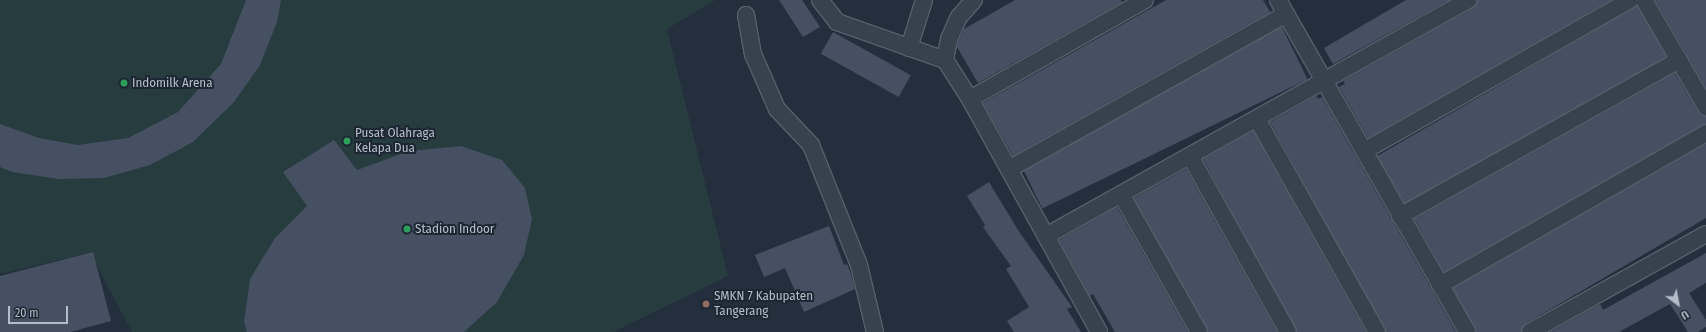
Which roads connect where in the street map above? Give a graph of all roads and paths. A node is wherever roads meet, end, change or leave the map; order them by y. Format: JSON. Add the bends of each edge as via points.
{"nodes":[{"id":1,"x":820,"y":0,"type":"edge"},
{"id":2,"x":924,"y":0,"type":"edge"},
{"id":3,"x":974,"y":0,"type":"edge"},
{"id":4,"x":1145,"y":0,"type":"edge"},
{"id":5,"x":1278,"y":0,"type":"edge"},
{"id":6,"x":1468,"y":0,"type":"edge"},
{"id":7,"x":1630,"y":0,"type":"edge"},
{"id":8,"x":1644,"y":0,"type":"edge"},
{"id":9,"x":1286,"y":14,"type":"junction"},
{"id":10,"x":746,"y":15,"type":"dead end"},
{"id":11,"x":909,"y":48,"type":"junction"},
{"id":12,"x":945,"y":60,"type":"junction"},
{"id":13,"x":1679,"y":60,"type":"junction"},
{"id":14,"x":1324,"y":81,"type":"junction"},
{"id":15,"x":970,"y":99,"type":"junction"},
{"id":16,"x":1706,"y":107,"type":"edge"},
{"id":17,"x":1257,"y":119,"type":"junction"},
{"id":18,"x":1706,"y":133,"type":"edge"},
{"id":19,"x":1364,"y":151,"type":"junction"},
{"id":20,"x":1190,"y":156,"type":"junction"},
{"id":21,"x":1009,"y":169,"type":"junction"},
{"id":22,"x":1121,"y":194,"type":"junction"},
{"id":23,"x":1400,"y":216,"type":"junction"},
{"id":24,"x":1706,"y":234,"type":"edge"},
{"id":25,"x":1046,"y":236,"type":"junction"},
{"id":26,"x":1440,"y":285,"type":"junction"},
{"id":27,"x":875,"y":332,"type":"edge"},
{"id":28,"x":1099,"y":332,"type":"edge"},
{"id":29,"x":1199,"y":332,"type":"edge"},
{"id":30,"x":1288,"y":332,"type":"edge"},
{"id":31,"x":1377,"y":332,"type":"edge"},
{"id":32,"x":1466,"y":332,"type":"edge"},
{"id":33,"x":1530,"y":332,"type":"edge"}],
"edges":[{"from":1,"to":11,"type":"street","via":[[837,22]]},
{"from":2,"to":11,"type":"street"},
{"from":3,"to":12,"type":"street","via":[[959,17],[949,39]]},
{"from":4,"to":15,"type":"street"},
{"from":5,"to":9,"type":"street"},
{"from":6,"to":14,"type":"street"},
{"from":7,"to":19,"type":"street"},
{"from":8,"to":13,"type":"street"},
{"from":9,"to":14,"type":"street"},
{"from":9,"to":21,"type":"street"},
{"from":10,"to":27,"type":"street","via":[[753,54],[777,109],[811,145],[859,266]]},
{"from":11,"to":12,"type":"street"},
{"from":12,"to":15,"type":"street"},
{"from":13,"to":16,"type":"street"},
{"from":13,"to":23,"type":"street"},
{"from":14,"to":17,"type":"street"},
{"from":14,"to":19,"type":"street"},
{"from":15,"to":21,"type":"street"},
{"from":17,"to":20,"type":"street"},
{"from":17,"to":31,"type":"street"},
{"from":18,"to":26,"type":"street"},
{"from":19,"to":23,"type":"street"},
{"from":20,"to":22,"type":"street"},
{"from":20,"to":30,"type":"street"},
{"from":21,"to":25,"type":"street"},
{"from":22,"to":25,"type":"street"},
{"from":22,"to":29,"type":"street"},
{"from":23,"to":26,"type":"street"},
{"from":24,"to":33,"type":"street"},
{"from":25,"to":28,"type":"street"},
{"from":26,"to":32,"type":"street"}]}
